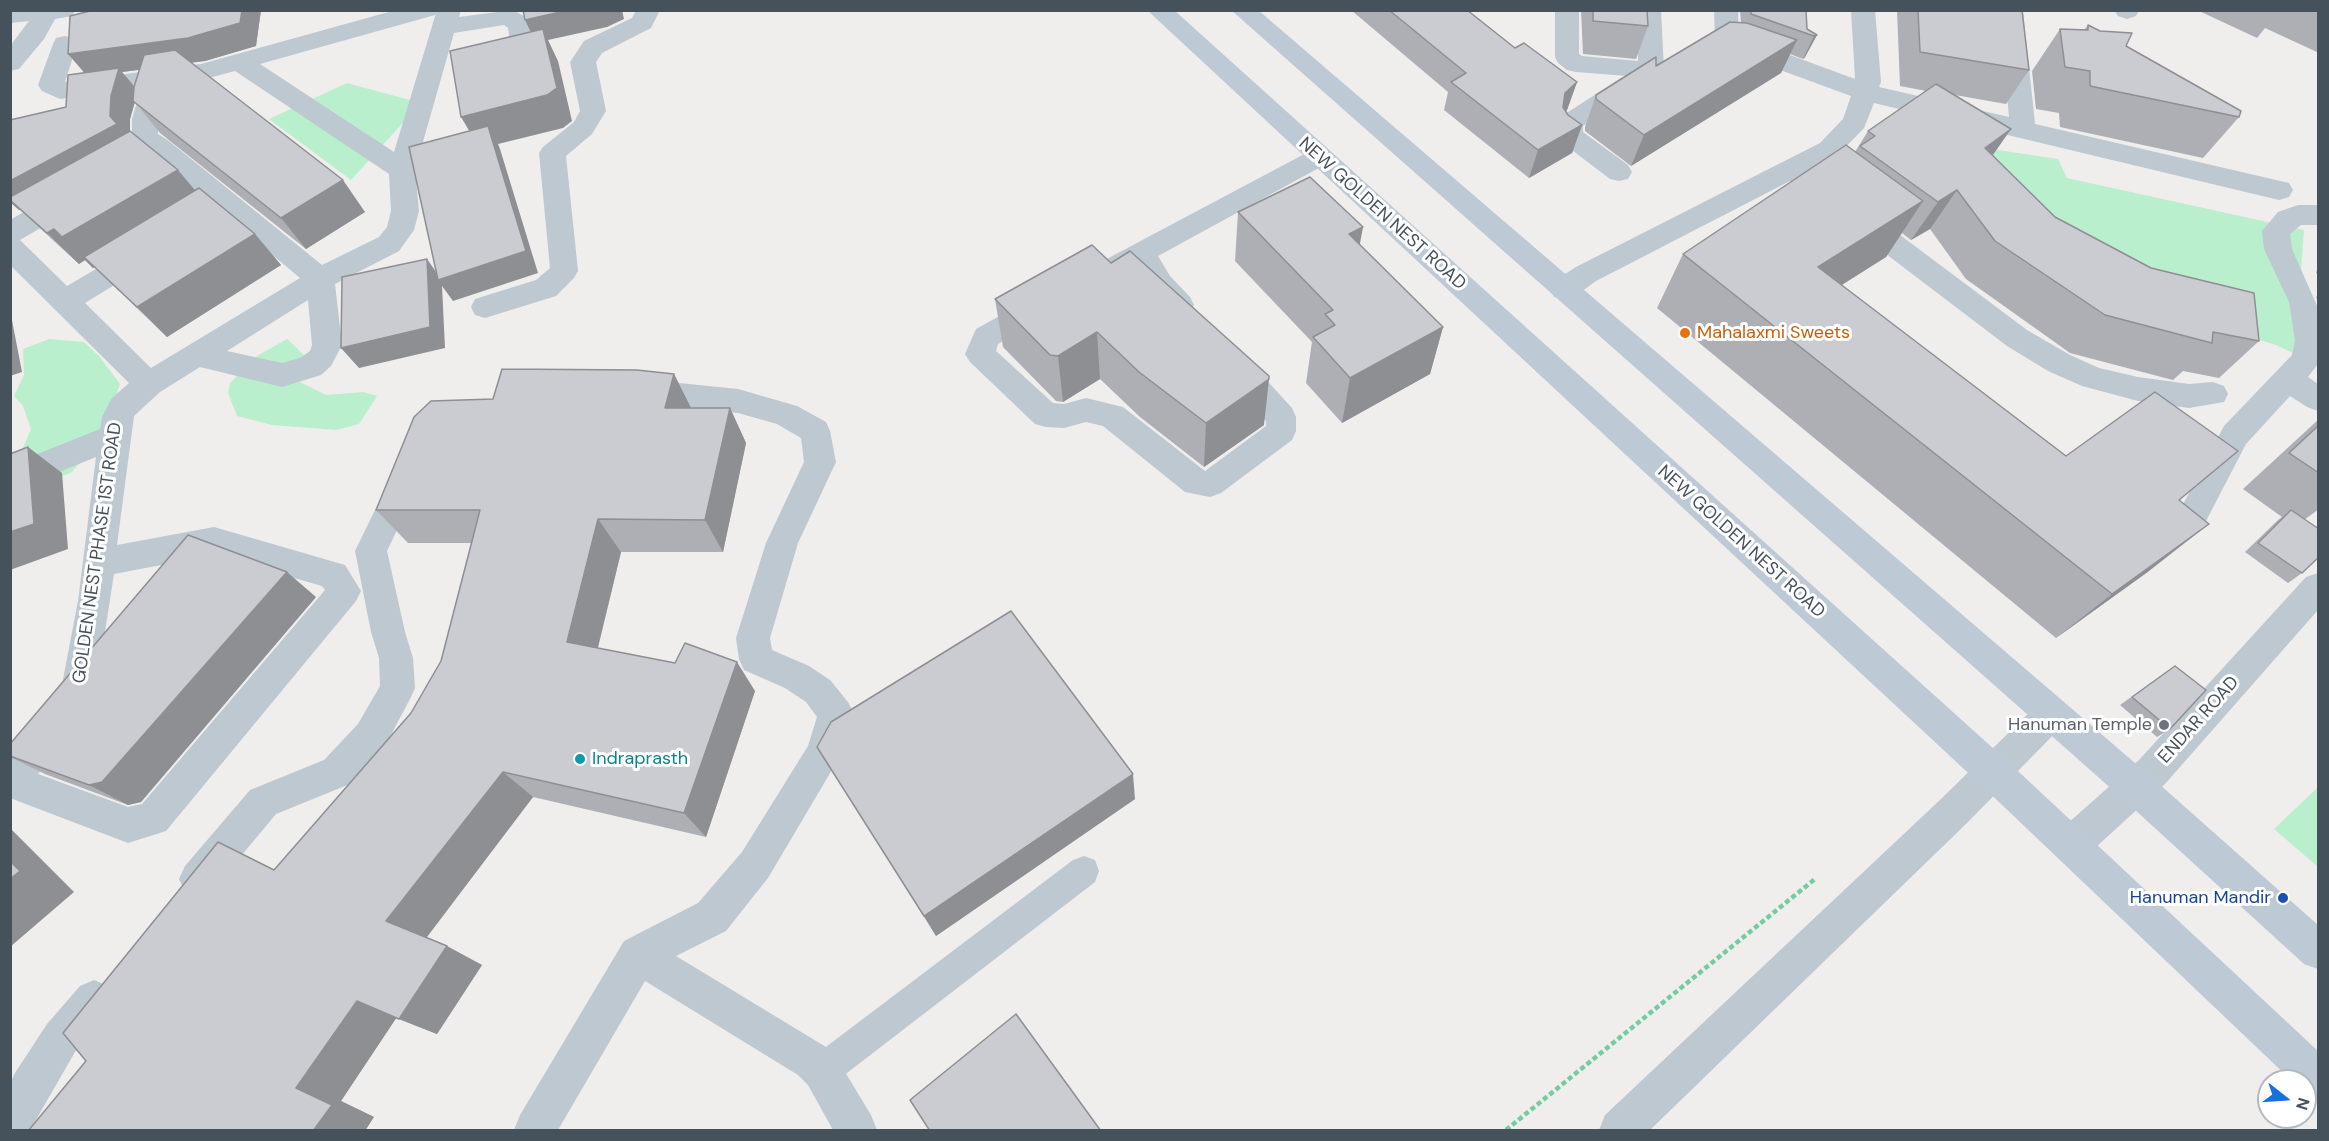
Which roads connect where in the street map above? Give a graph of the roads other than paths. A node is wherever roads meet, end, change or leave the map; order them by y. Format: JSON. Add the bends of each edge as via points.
{"nodes":[{"id":1,"x":648,"y":10,"type":"edge"},
{"id":2,"x":1159,"y":10,"type":"edge"},
{"id":3,"x":1244,"y":10,"type":"edge"},
{"id":4,"x":1567,"y":10,"type":"edge"},
{"id":5,"x":1649,"y":10,"type":"edge"},
{"id":6,"x":1726,"y":10,"type":"edge"},
{"id":7,"x":1863,"y":10,"type":"edge"},
{"id":8,"x":2011,"y":10,"type":"edge"},
{"id":9,"x":57,"y":12,"type":"edge"},
{"id":10,"x":10,"y":15,"type":"edge"},
{"id":11,"x":440,"y":16,"type":"edge"},
{"id":12,"x":522,"y":41,"type":"edge"},
{"id":13,"x":65,"y":44,"type":"dead end"},
{"id":14,"x":238,"y":61,"type":"junction"},
{"id":15,"x":10,"y":63,"type":"edge"},
{"id":16,"x":1662,"y":65,"type":"junction"},
{"id":17,"x":157,"y":78,"type":"junction"},
{"id":18,"x":1864,"y":92,"type":"junction"},
{"id":19,"x":2023,"y":129,"type":"junction"},
{"id":20,"x":1319,"y":157,"type":"junction"},
{"id":21,"x":1793,"y":169,"type":"junction"},
{"id":22,"x":402,"y":170,"type":"junction"},
{"id":23,"x":1619,"y":172,"type":"dead end"},
{"id":24,"x":88,"y":188,"type":"edge"},
{"id":25,"x":2280,"y":190,"type":"dead end"},
{"id":26,"x":2319,"y":215,"type":"edge"},
{"id":27,"x":10,"y":233,"type":"edge"},
{"id":28,"x":167,"y":240,"type":"edge"},
{"id":29,"x":10,"y":247,"type":"edge"},
{"id":30,"x":1141,"y":252,"type":"junction"},
{"id":31,"x":320,"y":279,"type":"junction"},
{"id":32,"x":1564,"y":289,"type":"junction"},
{"id":33,"x":65,"y":302,"type":"junction"},
{"id":34,"x":485,"y":307,"type":"dead end"},
{"id":35,"x":1198,"y":325,"type":"edge"},
{"id":36,"x":1221,"y":350,"type":"edge"},
{"id":37,"x":197,"y":355,"type":"junction"},
{"id":38,"x":2287,"y":379,"type":"junction"},
{"id":39,"x":149,"y":384,"type":"junction"},
{"id":40,"x":611,"y":387,"type":"edge"},
{"id":41,"x":2213,"y":394,"type":"dead end"},
{"id":42,"x":2319,"y":399,"type":"edge"},
{"id":43,"x":114,"y":436,"type":"junction"},
{"id":44,"x":418,"y":453,"type":"edge"},
{"id":45,"x":10,"y":479,"type":"edge"},
{"id":46,"x":2195,"y":512,"type":"edge"},
{"id":47,"x":99,"y":563,"type":"junction"},
{"id":48,"x":2319,"y":587,"type":"edge"},
{"id":49,"x":2052,"y":713,"type":"junction"},
{"id":50,"x":1992,"y":771,"type":"junction"},
{"id":51,"x":10,"y":781,"type":"edge"},
{"id":52,"x":2136,"y":787,"type":"junction"},
{"id":53,"x":2071,"y":845,"type":"junction"},
{"id":54,"x":1084,"y":871,"type":"dead end"},
{"id":55,"x":178,"y":902,"type":"edge"},
{"id":56,"x":2319,"y":950,"type":"edge"},
{"id":57,"x":638,"y":956,"type":"junction"},
{"id":58,"x":116,"y":975,"type":"edge"},
{"id":59,"x":822,"y":1071,"type":"junction"},
{"id":60,"x":2319,"y":1078,"type":"edge"},
{"id":61,"x":15,"y":1131,"type":"edge"},
{"id":62,"x":535,"y":1131,"type":"edge"},
{"id":63,"x":856,"y":1131,"type":"edge"},
{"id":64,"x":1620,"y":1131,"type":"edge"}],
"edges":[{"from":1,"to":34,"type":"street","via":[[642,22],[593,47],[583,62],[593,111],[583,128],[552,153],[564,271],[546,288]]},
{"from":2,"to":20,"type":"main road","name":"NEW GOLDEN NEST ROAD"},
{"from":3,"to":32,"type":"main road"},
{"from":4,"to":16,"type":"street","via":[[1567,57],[1576,64]]},
{"from":5,"to":16,"type":"street"},
{"from":6,"to":18,"type":"street","via":[[1715,44]]},
{"from":7,"to":18,"type":"street","via":[[1868,82]]},
{"from":8,"to":19,"type":"street"},
{"from":9,"to":10,"type":"street"},
{"from":9,"to":15,"type":"street"},
{"from":11,"to":12,"type":"street","via":[[508,17],[520,24]]},
{"from":11,"to":14,"type":"street"},
{"from":11,"to":22,"type":"street","name":"GOLDEN NEST PHASE 1ST ROAD"},
{"from":13,"to":17,"type":"street","via":[[51,85],[60,91]]},
{"from":14,"to":17,"type":"street","via":[[201,72]]},
{"from":14,"to":22,"type":"street"},
{"from":16,"to":23,"type":"street","via":[[1571,122],[1569,135]]},
{"from":17,"to":31,"type":"street","via":[[145,119],[150,152],[218,209]]},
{"from":18,"to":19,"type":"street"},
{"from":18,"to":21,"type":"street","via":[[1855,122],[1829,149]]},
{"from":19,"to":25,"type":"street"},
{"from":20,"to":30,"type":"street"},
{"from":20,"to":50,"type":"main road","name":"NEW GOLDEN NEST ROAD"},
{"from":21,"to":32,"type":"street","via":[[1586,274]]},
{"from":21,"to":41,"type":"street","via":[[2017,338],[2059,363],[2093,378],[2138,389],[2189,396]]},
{"from":22,"to":31,"type":"street","name":"GOLDEN NEST PHASE 1ST ROAD","via":[[405,211],[400,230],[389,244]]},
{"from":24,"to":27,"type":"street"},
{"from":26,"to":38,"type":"street","via":[[2298,215],[2276,231],[2278,249],[2303,302],[2310,340],[2306,360]]},
{"from":28,"to":33,"type":"street"},
{"from":29,"to":33,"type":"street"},
{"from":30,"to":35,"type":"street","via":[[1160,283]]},
{"from":30,"to":36,"type":"street","via":[[986,337],[980,354],[1046,415],[1064,416],[1086,410],[1112,416],[1196,483],[1210,484],[1281,431],[1281,417]]},
{"from":31,"to":37,"type":"street","name":"GOLDEN NEST PHASE 1ST ROAD"},
{"from":31,"to":37,"type":"street","via":[[327,345],[321,358],[310,367],[282,375]]},
{"from":32,"to":49,"type":"main road"},
{"from":33,"to":39,"type":"street"},
{"from":37,"to":39,"type":"street","name":"GOLDEN NEST PHASE 1ST ROAD"},
{"from":38,"to":42,"type":"street"},
{"from":38,"to":46,"type":"street","via":[[2235,435]]},
{"from":39,"to":43,"type":"street","name":"GOLDEN NEST PHASE 1ST ROAD","via":[[123,407]]},
{"from":40,"to":57,"type":"street","via":[[738,401],[786,415],[815,431],[820,462],[782,543],[753,638],[756,659],[818,691],[836,713],[824,753],[755,865],[712,916]]},
{"from":43,"to":45,"type":"street"},
{"from":43,"to":47,"type":"street","name":"GOLDEN NEST PHASE 1ST ROAD"},
{"from":44,"to":55,"type":"street","via":[[371,551],[396,658],[398,688],[371,736],[337,772],[263,802]]},
{"from":47,"to":51,"type":"street","name":"GOLDEN NEST PHASE 1ST ROAD","via":[[76,702]]},
{"from":47,"to":51,"type":"street","via":[[214,541],[333,575],[344,591],[153,819],[128,825]]},
{"from":48,"to":52,"type":"street","name":"ENDAR ROAD"},
{"from":49,"to":50,"type":"street"},
{"from":49,"to":52,"type":"main road"},
{"from":50,"to":53,"type":"main road","name":"NEW GOLDEN NEST ROAD"},
{"from":50,"to":64,"type":"street"},
{"from":52,"to":53,"type":"street","name":"ENDAR ROAD"},
{"from":52,"to":56,"type":"main road"},
{"from":53,"to":60,"type":"main road","name":"NEW GOLDEN NEST ROAD"},
{"from":54,"to":59,"type":"lane"},
{"from":57,"to":59,"type":"street","via":[[812,1061]]},
{"from":57,"to":62,"type":"street"},
{"from":58,"to":61,"type":"street","via":[[61,1038],[11,1124]]},
{"from":59,"to":63,"type":"street"}]}
